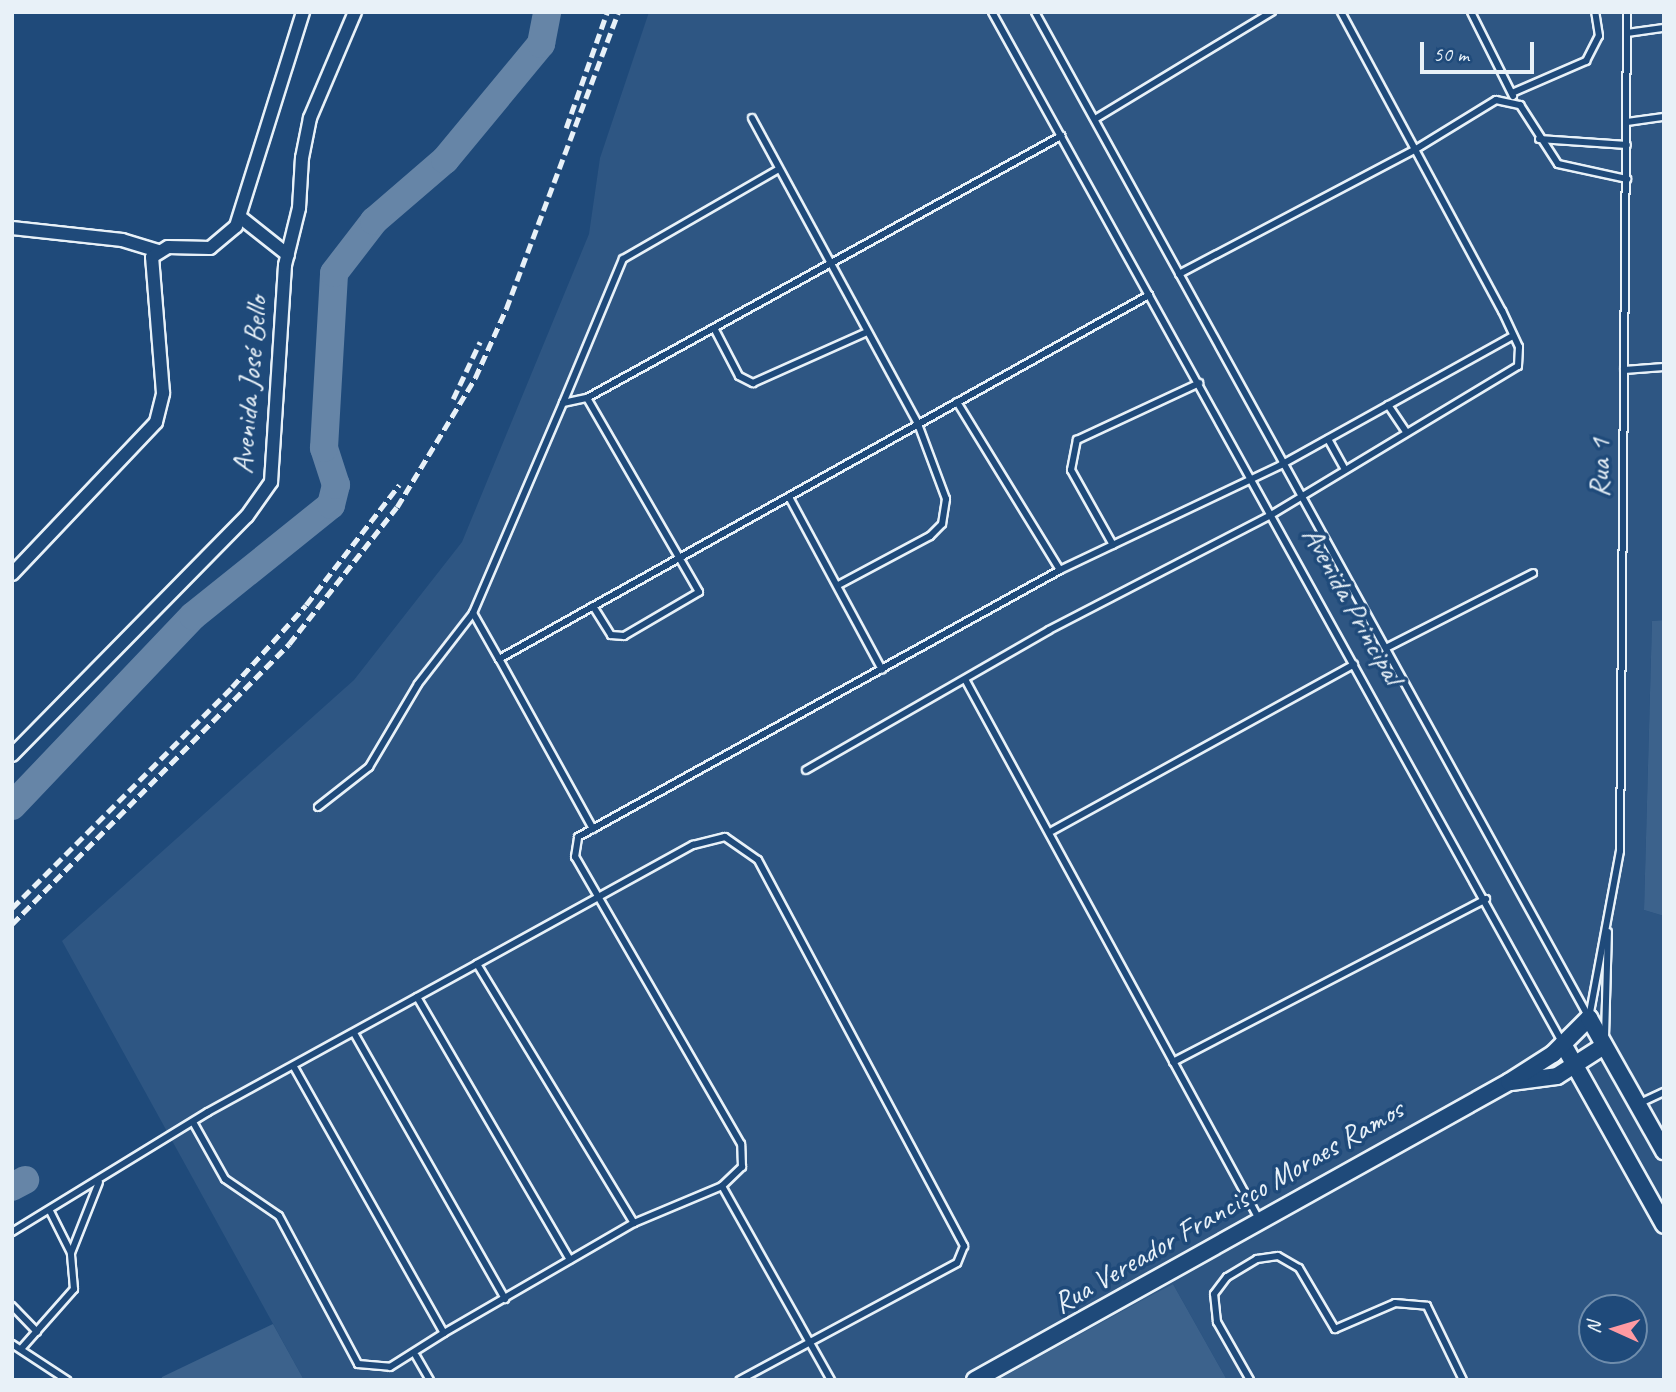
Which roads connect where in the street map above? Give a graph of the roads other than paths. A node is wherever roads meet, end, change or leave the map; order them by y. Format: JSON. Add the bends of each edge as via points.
{"nodes":[{"id":1,"x":303,"y":12,"type":"edge"},
{"id":2,"x":355,"y":12,"type":"edge"},
{"id":3,"x":992,"y":12,"type":"edge"},
{"id":4,"x":1035,"y":12,"type":"edge"},
{"id":5,"x":1272,"y":12,"type":"edge"},
{"id":6,"x":1341,"y":12,"type":"edge"},
{"id":7,"x":1471,"y":12,"type":"edge"},
{"id":8,"x":1595,"y":12,"type":"edge"},
{"id":9,"x":1627,"y":12,"type":"edge"},
{"id":10,"x":1664,"y":28,"type":"edge"},
{"id":11,"x":1627,"y":33,"type":"junction"},
{"id":12,"x":1512,"y":93,"type":"junction"},
{"id":13,"x":1514,"y":101,"type":"junction"},
{"id":14,"x":1664,"y":117,"type":"edge"},
{"id":15,"x":752,"y":118,"type":"dead end"},
{"id":16,"x":1095,"y":119,"type":"junction"},
{"id":17,"x":1627,"y":122,"type":"junction"},
{"id":18,"x":1061,"y":136,"type":"junction"},
{"id":19,"x":1539,"y":139,"type":"junction"},
{"id":20,"x":1627,"y":145,"type":"junction"},
{"id":21,"x":1416,"y":149,"type":"junction"},
{"id":22,"x":776,"y":170,"type":"junction"},
{"id":23,"x":1627,"y":178,"type":"junction"},
{"id":24,"x":240,"y":218,"type":"junction"},
{"id":25,"x":12,"y":228,"type":"edge"},
{"id":26,"x":157,"y":251,"type":"junction"},
{"id":27,"x":288,"y":255,"type":"junction"},
{"id":28,"x":829,"y":264,"type":"junction"},
{"id":29,"x":1179,"y":274,"type":"junction"},
{"id":30,"x":1149,"y":295,"type":"junction"},
{"id":31,"x":714,"y":328,"type":"junction"},
{"id":32,"x":867,"y":332,"type":"junction"},
{"id":33,"x":1513,"y":336,"type":"junction"},
{"id":34,"x":1664,"y":367,"type":"edge"},
{"id":35,"x":1624,"y":370,"type":"junction"},
{"id":36,"x":1199,"y":383,"type":"junction"},
{"id":37,"x":587,"y":398,"type":"junction"},
{"id":38,"x":957,"y":402,"type":"junction"},
{"id":39,"x":563,"y":403,"type":"junction"},
{"id":40,"x":1388,"y":405,"type":"junction"},
{"id":41,"x":918,"y":424,"type":"junction"},
{"id":42,"x":1406,"y":432,"type":"junction"},
{"id":43,"x":1328,"y":439,"type":"junction"},
{"id":44,"x":1281,"y":465,"type":"junction"},
{"id":45,"x":1344,"y":468,"type":"junction"},
{"id":46,"x":1252,"y":478,"type":"junction"},
{"id":47,"x":1301,"y":495,"type":"junction"},
{"id":48,"x":789,"y":497,"type":"junction"},
{"id":49,"x":1270,"y":514,"type":"junction"},
{"id":50,"x":1113,"y":545,"type":"junction"},
{"id":51,"x":682,"y":556,"type":"junction"},
{"id":52,"x":1060,"y":570,"type":"junction"},
{"id":53,"x":1533,"y":573,"type":"dead end"},
{"id":54,"x":12,"y":574,"type":"edge"},
{"id":55,"x":840,"y":584,"type":"junction"},
{"id":56,"x":593,"y":606,"type":"junction"},
{"id":57,"x":473,"y":613,"type":"junction"},
{"id":58,"x":1386,"y":648,"type":"junction"},
{"id":59,"x":499,"y":659,"type":"junction"},
{"id":60,"x":1354,"y":664,"type":"junction"},
{"id":61,"x":883,"y":670,"type":"junction"},
{"id":62,"x":966,"y":681,"type":"junction"},
{"id":63,"x":12,"y":755,"type":"edge"},
{"id":64,"x":807,"y":770,"type":"dead end"},
{"id":65,"x":318,"y":807,"type":"dead end"},
{"id":66,"x":593,"y":829,"type":"junction"},
{"id":67,"x":1052,"y":831,"type":"junction"},
{"id":68,"x":600,"y":899,"type":"junction"},
{"id":69,"x":1486,"y":899,"type":"junction"},
{"id":70,"x":1608,"y":923,"type":"junction"},
{"id":71,"x":477,"y":964,"type":"junction"},
{"id":72,"x":417,"y":997,"type":"junction"},
{"id":73,"x":1589,"y":1018,"type":"junction"},
{"id":74,"x":354,"y":1033,"type":"junction"},
{"id":75,"x":1563,"y":1044,"type":"junction"},
{"id":76,"x":1604,"y":1046,"type":"junction"},
{"id":77,"x":1173,"y":1062,"type":"junction"},
{"id":78,"x":294,"y":1067,"type":"junction"},
{"id":79,"x":1577,"y":1068,"type":"junction"},
{"id":80,"x":1508,"y":1082,"type":"junction"},
{"id":81,"x":1664,"y":1091,"type":"edge"},
{"id":82,"x":1637,"y":1102,"type":"junction"},
{"id":83,"x":193,"y":1122,"type":"junction"},
{"id":84,"x":1664,"y":1151,"type":"edge"},
{"id":85,"x":99,"y":1182,"type":"junction"},
{"id":86,"x":722,"y":1186,"type":"junction"},
{"id":87,"x":50,"y":1211,"type":"junction"},
{"id":88,"x":1259,"y":1219,"type":"junction"},
{"id":89,"x":635,"y":1223,"type":"junction"},
{"id":90,"x":1664,"y":1225,"type":"edge"},
{"id":91,"x":12,"y":1232,"type":"edge"},
{"id":92,"x":71,"y":1253,"type":"junction"},
{"id":93,"x":570,"y":1261,"type":"junction"},
{"id":94,"x":505,"y":1299,"type":"junction"},
{"id":95,"x":12,"y":1306,"type":"edge"},
{"id":96,"x":37,"y":1332,"type":"junction"},
{"id":97,"x":444,"y":1333,"type":"junction"},
{"id":98,"x":809,"y":1338,"type":"junction"},
{"id":99,"x":12,"y":1344,"type":"edge"},
{"id":100,"x":21,"y":1349,"type":"junction"},
{"id":101,"x":416,"y":1356,"type":"junction"},
{"id":102,"x":67,"y":1380,"type":"edge"},
{"id":103,"x":430,"y":1380,"type":"edge"},
{"id":104,"x":740,"y":1380,"type":"edge"},
{"id":105,"x":831,"y":1380,"type":"edge"},
{"id":106,"x":975,"y":1380,"type":"edge"},
{"id":107,"x":1250,"y":1380,"type":"edge"},
{"id":108,"x":1463,"y":1380,"type":"edge"}],
"edges":[{"from":1,"to":24,"type":"street"},
{"from":2,"to":27,"type":"street","name":"Avenida José Bello","via":[[310,118]]},
{"from":3,"to":18,"type":"lane","name":"Avenida Principal"},
{"from":4,"to":16,"type":"lane","name":"Avenida Principal"},
{"from":5,"to":16,"type":"lane"},
{"from":6,"to":21,"type":"lane"},
{"from":7,"to":12,"type":"lane"},
{"from":8,"to":12,"type":"lane","via":[[1599,36],[1587,61]]},
{"from":9,"to":11,"type":"lane","name":"Rua 1"},
{"from":10,"to":11,"type":"lane"},
{"from":11,"to":17,"type":"lane","name":"Rua 1"},
{"from":12,"to":13,"type":"lane"},
{"from":13,"to":19,"type":"lane"},
{"from":13,"to":21,"type":"lane","via":[[1490,101]]},
{"from":14,"to":17,"type":"lane"},
{"from":15,"to":22,"type":"lane"},
{"from":16,"to":29,"type":"lane","name":"Avenida Principal"},
{"from":17,"to":20,"type":"lane","name":"Rua 1"},
{"from":18,"to":28,"type":"lane"},
{"from":18,"to":30,"type":"lane","name":"Avenida Principal"},
{"from":19,"to":20,"type":"lane"},
{"from":19,"to":23,"type":"lane","via":[[1558,164]]},
{"from":20,"to":23,"type":"lane","name":"Rua 1"},
{"from":21,"to":29,"type":"lane"},
{"from":21,"to":33,"type":"lane"},
{"from":22,"to":28,"type":"lane"},
{"from":22,"to":39,"type":"lane","via":[[623,259]]},
{"from":23,"to":35,"type":"lane","name":"Rua 1"},
{"from":24,"to":26,"type":"street","via":[[210,248]]},
{"from":24,"to":27,"type":"street"},
{"from":25,"to":26,"type":"street","via":[[122,240]]},
{"from":26,"to":54,"type":"street","via":[[150,281],[163,393],[156,422]]},
{"from":27,"to":63,"type":"street","name":"Avenida José Bello","via":[[271,481],[247,516]]},
{"from":28,"to":31,"type":"lane"},
{"from":28,"to":32,"type":"lane"},
{"from":29,"to":44,"type":"lane","name":"Avenida Principal"},
{"from":30,"to":36,"type":"lane","name":"Avenida Principal"},
{"from":30,"to":38,"type":"lane"},
{"from":31,"to":32,"type":"lane","via":[[739,376],[753,383]]},
{"from":31,"to":37,"type":"lane"},
{"from":32,"to":41,"type":"lane"},
{"from":33,"to":40,"type":"lane"},
{"from":33,"to":42,"type":"lane","via":[[1521,352],[1512,373]]},
{"from":34,"to":35,"type":"lane"},
{"from":35,"to":70,"type":"lane","name":"Rua 1","via":[[1620,852]]},
{"from":36,"to":46,"type":"lane","name":"Avenida Principal"},
{"from":36,"to":50,"type":"lane","via":[[1077,440],[1071,470]]},
{"from":37,"to":39,"type":"lane"},
{"from":37,"to":51,"type":"lane"},
{"from":38,"to":41,"type":"lane"},
{"from":38,"to":52,"type":"lane"},
{"from":39,"to":57,"type":"lane"},
{"from":40,"to":42,"type":"lane"},
{"from":40,"to":43,"type":"lane"},
{"from":41,"to":48,"type":"lane"},
{"from":41,"to":55,"type":"lane","via":[[946,499],[942,524],[891,560]]},
{"from":42,"to":45,"type":"lane"},
{"from":43,"to":44,"type":"lane"},
{"from":43,"to":45,"type":"lane"},
{"from":44,"to":46,"type":"lane"},
{"from":44,"to":47,"type":"lane","name":"Avenida Principal"},
{"from":45,"to":47,"type":"lane"},
{"from":46,"to":49,"type":"lane","name":"Avenida Principal"},
{"from":46,"to":50,"type":"lane"},
{"from":47,"to":49,"type":"lane"},
{"from":47,"to":58,"type":"lane","name":"Avenida Principal"},
{"from":48,"to":51,"type":"lane"},
{"from":48,"to":55,"type":"lane"},
{"from":49,"to":60,"type":"lane","name":"Avenida Principal"},
{"from":49,"to":62,"type":"lane","via":[[1049,630]]},
{"from":50,"to":52,"type":"lane"},
{"from":51,"to":56,"type":"lane"},
{"from":51,"to":56,"type":"lane","via":[[698,582],[695,600],[618,636]]},
{"from":52,"to":61,"type":"lane"},
{"from":53,"to":58,"type":"lane"},
{"from":55,"to":61,"type":"lane"},
{"from":56,"to":59,"type":"lane"},
{"from":57,"to":59,"type":"lane"},
{"from":57,"to":65,"type":"lane","via":[[418,684],[369,767]]},
{"from":58,"to":73,"type":"lane","name":"Avenida Principal"},
{"from":59,"to":66,"type":"lane"},
{"from":60,"to":67,"type":"lane"},
{"from":60,"to":69,"type":"lane","name":"Avenida Principal"},
{"from":61,"to":66,"type":"lane"},
{"from":62,"to":64,"type":"lane"},
{"from":62,"to":67,"type":"lane"},
{"from":66,"to":68,"type":"lane","via":[[578,837],[573,851]]},
{"from":67,"to":77,"type":"lane"},
{"from":68,"to":71,"type":"lane"},
{"from":68,"to":86,"type":"lane","via":[[741,1144],[741,1167]]},
{"from":68,"to":98,"type":"lane","via":[[709,839],[725,837],[747,850],[959,1230],[964,1251],[957,1263]]},
{"from":69,"to":75,"type":"lane","name":"Avenida Principal"},
{"from":69,"to":77,"type":"lane"},
{"from":70,"to":73,"type":"lane","name":"Rua 1"},
{"from":70,"to":76,"type":"lane","name":"Rua 1"},
{"from":71,"to":72,"type":"lane"},
{"from":71,"to":89,"type":"lane"},
{"from":72,"to":74,"type":"lane"},
{"from":72,"to":93,"type":"lane"},
{"from":73,"to":75,"type":"street"},
{"from":73,"to":76,"type":"street"},
{"from":74,"to":78,"type":"lane"},
{"from":74,"to":94,"type":"lane"},
{"from":75,"to":79,"type":"street","name":"Avenida Principal"},
{"from":75,"to":80,"type":"street"},
{"from":76,"to":79,"type":"street"},
{"from":76,"to":82,"type":"street"},
{"from":77,"to":88,"type":"lane"},
{"from":78,"to":83,"type":"lane"},
{"from":78,"to":97,"type":"lane"},
{"from":79,"to":80,"type":"street"},
{"from":79,"to":90,"type":"street","name":"Avenida Principal"},
{"from":80,"to":88,"type":"street","name":"Rua Vereador Francisco Moraes Ramos"},
{"from":81,"to":82,"type":"lane"},
{"from":82,"to":84,"type":"street"},
{"from":83,"to":85,"type":"lane"},
{"from":83,"to":101,"type":"lane","via":[[225,1179],[279,1216],[353,1359],[378,1370]]},
{"from":85,"to":87,"type":"lane"},
{"from":85,"to":92,"type":"lane"},
{"from":86,"to":89,"type":"lane"},
{"from":86,"to":98,"type":"lane"},
{"from":87,"to":91,"type":"lane"},
{"from":87,"to":92,"type":"lane"},
{"from":88,"to":106,"type":"street","name":"Rua Vereador Francisco Moraes Ramos"},
{"from":89,"to":93,"type":"lane"},
{"from":92,"to":96,"type":"lane","via":[[74,1289]]},
{"from":93,"to":94,"type":"lane"},
{"from":94,"to":97,"type":"lane"},
{"from":95,"to":96,"type":"lane"},
{"from":96,"to":100,"type":"lane"},
{"from":97,"to":101,"type":"lane"},
{"from":98,"to":104,"type":"lane"},
{"from":98,"to":105,"type":"lane"},
{"from":99,"to":100,"type":"lane"},
{"from":100,"to":102,"type":"lane"},
{"from":101,"to":103,"type":"lane"},
{"from":107,"to":108,"type":"lane","via":[[1217,1322],[1214,1294],[1247,1265],[1278,1256],[1299,1268],[1335,1329],[1395,1303],[1427,1306]]}]}
